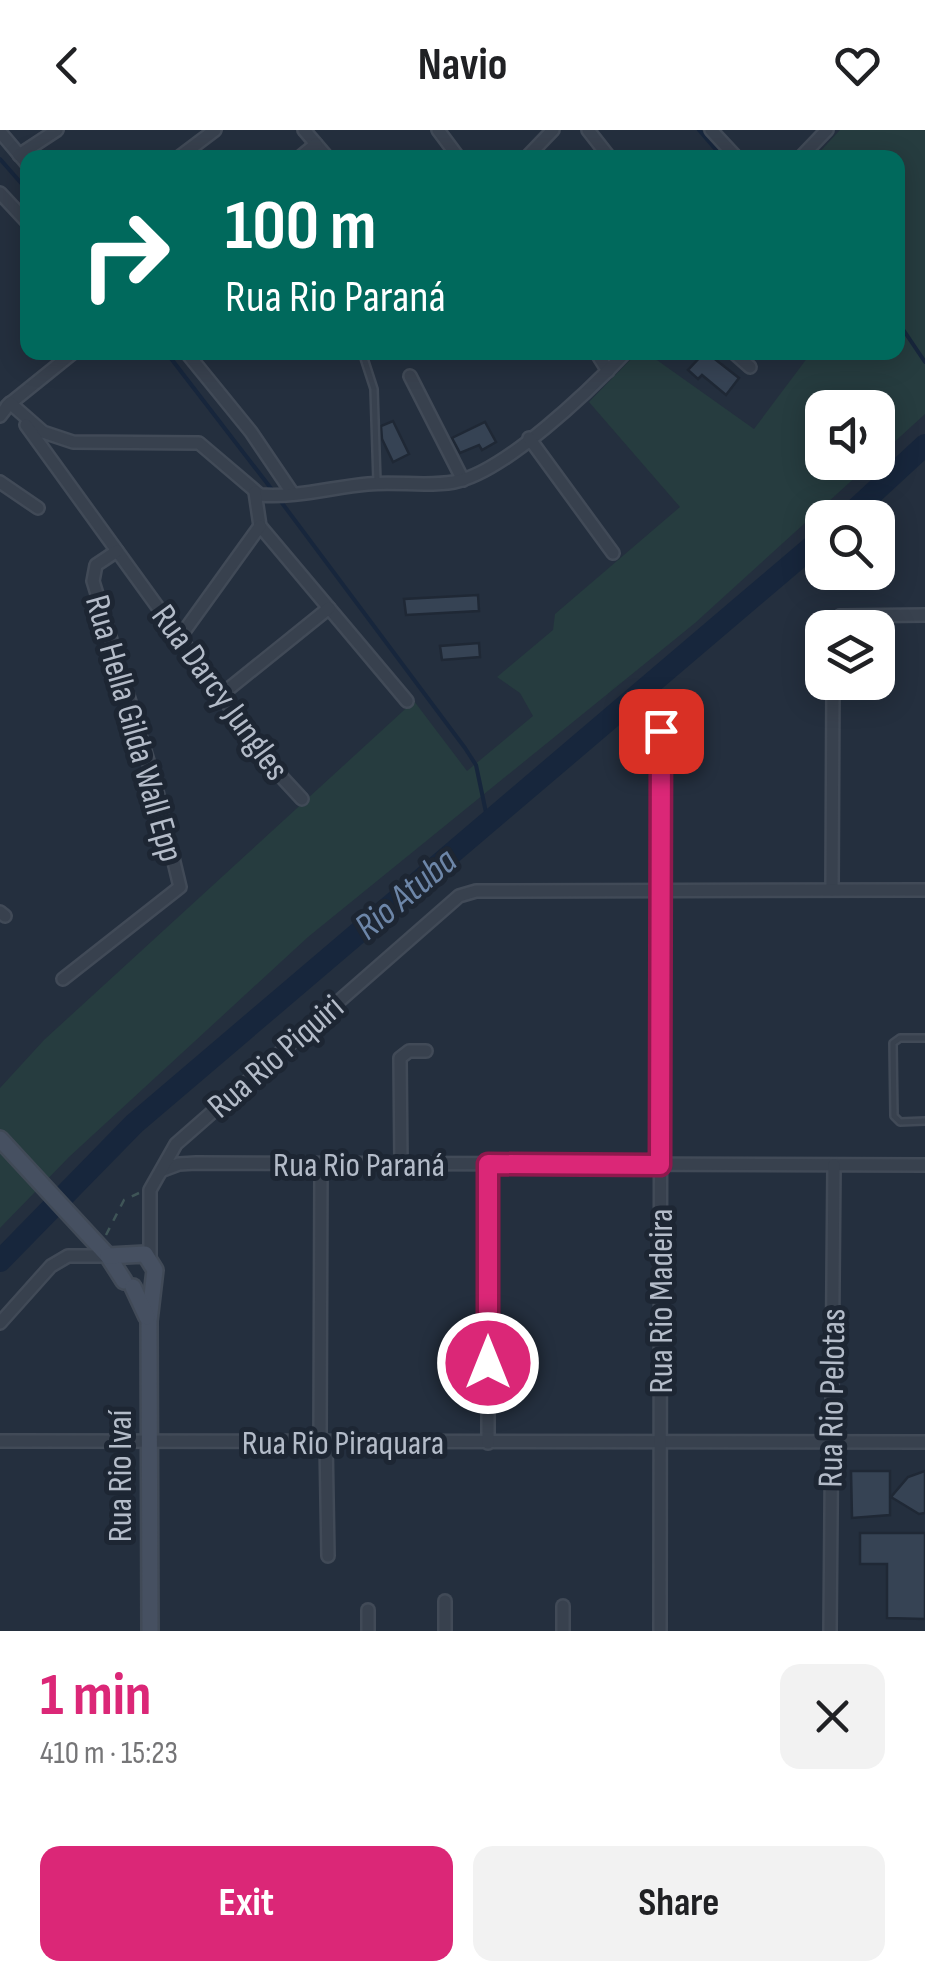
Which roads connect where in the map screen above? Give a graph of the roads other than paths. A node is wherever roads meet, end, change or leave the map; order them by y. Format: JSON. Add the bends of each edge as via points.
{"nodes":[{"id":1,"x":57,"y":130,"type":"edge"},
{"id":2,"x":215,"y":130,"type":"edge"},
{"id":3,"x":304,"y":130,"type":"edge"},
{"id":4,"x":553,"y":130,"type":"edge"},
{"id":5,"x":588,"y":130,"type":"edge"},
{"id":6,"x":711,"y":130,"type":"edge"},
{"id":7,"x":827,"y":130,"type":"edge"},
{"id":8,"x":0,"y":132,"type":"edge"},
{"id":9,"x":316,"y":144,"type":"junction"},
{"id":10,"x":34,"y":150,"type":"edge"},
{"id":11,"x":189,"y":150,"type":"edge"},
{"id":12,"x":309,"y":150,"type":"edge"},
{"id":13,"x":321,"y":150,"type":"edge"},
{"id":14,"x":534,"y":150,"type":"edge"},
{"id":15,"x":604,"y":150,"type":"edge"},
{"id":16,"x":730,"y":150,"type":"edge"},
{"id":17,"x":808,"y":150,"type":"edge"},
{"id":18,"x":20,"y":156,"type":"edge"},
{"id":19,"x":0,"y":193,"type":"edge"},
{"id":20,"x":20,"y":214,"type":"edge"},
{"id":21,"x":64,"y":360,"type":"edge"},
{"id":22,"x":192,"y":360,"type":"edge"},
{"id":23,"x":365,"y":360,"type":"edge"},
{"id":24,"x":601,"y":360,"type":"edge"},
{"id":25,"x":618,"y":360,"type":"edge"},
{"id":26,"x":742,"y":360,"type":"edge"},
{"id":27,"x":750,"y":368,"type":"dead end"},
{"id":28,"x":608,"y":371,"type":"junction"},
{"id":29,"x":410,"y":376,"type":"dead end"},
{"id":30,"x":0,"y":390,"type":"edge"},
{"id":31,"x":3,"y":410,"type":"edge"},
{"id":32,"x":529,"y":438,"type":"junction"},
{"id":33,"x":463,"y":480,"type":"junction"},
{"id":34,"x":0,"y":482,"type":"edge"},
{"id":35,"x":378,"y":483,"type":"junction"},
{"id":36,"x":260,"y":494,"type":"junction"},
{"id":37,"x":293,"y":494,"type":"junction"},
{"id":38,"x":38,"y":508,"type":"dead end"},
{"id":39,"x":260,"y":526,"type":"junction"},
{"id":40,"x":117,"y":551,"type":"junction"},
{"id":41,"x":613,"y":553,"type":"dead end"},
{"id":42,"x":329,"y":608,"type":"junction"},
{"id":43,"x":895,"y":615,"type":"edge"},
{"id":44,"x":925,"y":615,"type":"edge"},
{"id":45,"x":180,"y":637,"type":"junction"},
{"id":46,"x":221,"y":695,"type":"junction"},
{"id":47,"x":833,"y":700,"type":"edge"},
{"id":48,"x":407,"y":701,"type":"dead end"},
{"id":49,"x":661,"y":731,"type":"dead end"},
{"id":50,"x":302,"y":799,"type":"dead end"},
{"id":51,"x":661,"y":890,"type":"junction"},
{"id":52,"x":832,"y":890,"type":"junction"},
{"id":53,"x":925,"y":890,"type":"edge"},
{"id":54,"x":63,"y":979,"type":"dead end"},
{"id":55,"x":925,"y":1038,"type":"edge"},
{"id":56,"x":426,"y":1051,"type":"dead end"},
{"id":57,"x":925,"y":1121,"type":"edge"},
{"id":58,"x":0,"y":1138,"type":"edge"},
{"id":59,"x":321,"y":1164,"type":"junction"},
{"id":60,"x":401,"y":1164,"type":"junction"},
{"id":61,"x":488,"y":1164,"type":"junction"},
{"id":62,"x":660,"y":1165,"type":"junction"},
{"id":63,"x":834,"y":1165,"type":"junction"},
{"id":64,"x":925,"y":1165,"type":"edge"},
{"id":65,"x":156,"y":1176,"type":"junction"},
{"id":66,"x":100,"y":1247,"type":"junction"},
{"id":67,"x":142,"y":1255,"type":"junction"},
{"id":68,"x":153,"y":1277,"type":"junction"},
{"id":69,"x":128,"y":1284,"type":"junction"},
{"id":70,"x":149,"y":1321,"type":"junction"},
{"id":71,"x":0,"y":1323,"type":"edge"},
{"id":72,"x":0,"y":1440,"type":"edge"},
{"id":73,"x":148,"y":1441,"type":"junction"},
{"id":74,"x":323,"y":1441,"type":"junction"},
{"id":75,"x":488,"y":1442,"type":"junction"},
{"id":76,"x":660,"y":1442,"type":"junction"},
{"id":77,"x":830,"y":1442,"type":"junction"},
{"id":78,"x":925,"y":1442,"type":"edge"},
{"id":79,"x":328,"y":1556,"type":"dead end"},
{"id":80,"x":446,"y":1601,"type":"dead end"},
{"id":81,"x":563,"y":1606,"type":"dead end"},
{"id":82,"x":368,"y":1610,"type":"dead end"},
{"id":83,"x":150,"y":1631,"type":"edge"},
{"id":84,"x":368,"y":1631,"type":"edge"},
{"id":85,"x":445,"y":1631,"type":"edge"},
{"id":86,"x":563,"y":1631,"type":"edge"},
{"id":87,"x":660,"y":1631,"type":"edge"},
{"id":88,"x":830,"y":1631,"type":"edge"}],
"edges":[{"from":1,"to":10,"type":"street"},
{"from":2,"to":11,"type":"street"},
{"from":3,"to":9,"type":"street"},
{"from":4,"to":14,"type":"street"},
{"from":5,"to":15,"type":"street"},
{"from":6,"to":16,"type":"street"},
{"from":7,"to":17,"type":"street"},
{"from":8,"to":18,"type":"street"},
{"from":9,"to":12,"type":"street"},
{"from":9,"to":13,"type":"street"},
{"from":19,"to":20,"type":"street"},
{"from":21,"to":31,"type":"street"},
{"from":22,"to":37,"type":"street"},
{"from":23,"to":35,"type":"lane","via":[[374,389]]},
{"from":24,"to":28,"type":"street"},
{"from":25,"to":28,"type":"street"},
{"from":26,"to":27,"type":"street"},
{"from":28,"to":32,"type":"street"},
{"from":29,"to":33,"type":"street"},
{"from":30,"to":31,"type":"street","name":"Rua Darcy Jungles"},
{"from":31,"to":36,"type":"street","via":[[73,442],[200,443]]},
{"from":31,"to":40,"type":"street","name":"Rua Darcy Jungles"},
{"from":32,"to":33,"type":"street"},
{"from":32,"to":41,"type":"street"},
{"from":33,"to":35,"type":"street"},
{"from":34,"to":38,"type":"street"},
{"from":35,"to":37,"type":"street"},
{"from":36,"to":37,"type":"street"},
{"from":36,"to":39,"type":"street"},
{"from":39,"to":42,"type":"street"},
{"from":39,"to":45,"type":"street"},
{"from":40,"to":45,"type":"street","name":"Rua Darcy Jungles"},
{"from":40,"to":54,"type":"street","name":"Rua Hella Gilda Wall Epp","via":[[96,565],[92,580],[180,887]]},
{"from":42,"to":46,"type":"street"},
{"from":42,"to":48,"type":"street"},
{"from":43,"to":44,"type":"street"},
{"from":45,"to":46,"type":"street","name":"Rua Darcy Jungles"},
{"from":46,"to":50,"type":"street","name":"Rua Darcy Jungles"},
{"from":47,"to":52,"type":"street"},
{"from":49,"to":51,"type":"street","name":"Rua Rio Madeira"},
{"from":51,"to":52,"type":"street","name":"Rua Rio Piquiri"},
{"from":51,"to":62,"type":"street","name":"Rua Rio Madeira"},
{"from":51,"to":65,"type":"street","name":"Rua Rio Piquiri","via":[[459,896],[188,1132]]},
{"from":52,"to":53,"type":"street","name":"Rua Rio Piquiri"},
{"from":55,"to":57,"type":"lane","via":[[894,1042],[894,1116]]},
{"from":56,"to":60,"type":"street","via":[[408,1050],[400,1058]]},
{"from":58,"to":66,"type":"street","name":"Rua Rio Ivaí"},
{"from":59,"to":60,"type":"street","name":"Rua Rio Paraná"},
{"from":59,"to":65,"type":"street","name":"Rua Rio Paraná","via":[[179,1164]]},
{"from":59,"to":74,"type":"street"},
{"from":60,"to":61,"type":"street","name":"Rua Rio Paraná"},
{"from":61,"to":62,"type":"street","name":"Rua Rio Paraná"},
{"from":61,"to":75,"type":"street"},
{"from":62,"to":63,"type":"street","name":"Rua Rio Paraná"},
{"from":62,"to":76,"type":"street","name":"Rua Rio Madeira"},
{"from":63,"to":64,"type":"street","name":"Rua Rio Paraná"},
{"from":63,"to":77,"type":"street","name":"Rua Rio Pelotas"},
{"from":65,"to":67,"type":"street"},
{"from":66,"to":67,"type":"street"},
{"from":66,"to":69,"type":"street","name":"Rua Rio Ivaí"},
{"from":66,"to":71,"type":"street","via":[[51,1266]]},
{"from":67,"to":68,"type":"street","name":"Rua Rio Ivaí"},
{"from":67,"to":69,"type":"street","via":[[122,1261]]},
{"from":68,"to":69,"type":"street","via":[[145,1286]]},
{"from":68,"to":70,"type":"street","name":"Rua Rio Ivaí"},
{"from":69,"to":70,"type":"street","name":"Rua Rio Ivaí"},
{"from":70,"to":73,"type":"street","name":"Rua Rio Ivaí"},
{"from":72,"to":73,"type":"street","name":"Rua Rio Piraquara"},
{"from":73,"to":74,"type":"street","name":"Rua Rio Piraquara"},
{"from":73,"to":83,"type":"street","name":"Rua Rio Ivaí"},
{"from":74,"to":75,"type":"street","name":"Rua Rio Piraquara"},
{"from":74,"to":79,"type":"street"},
{"from":75,"to":76,"type":"street","name":"Rua Rio Piraquara"},
{"from":76,"to":77,"type":"street","name":"Rua Rio Piraquara"},
{"from":76,"to":87,"type":"street","name":"Rua Rio Madeira"},
{"from":77,"to":78,"type":"street","name":"Rua Rio Piraquara"},
{"from":77,"to":88,"type":"street","name":"Rua Rio Pelotas"},
{"from":80,"to":85,"type":"street"},
{"from":81,"to":86,"type":"street"},
{"from":82,"to":84,"type":"street"}]}
